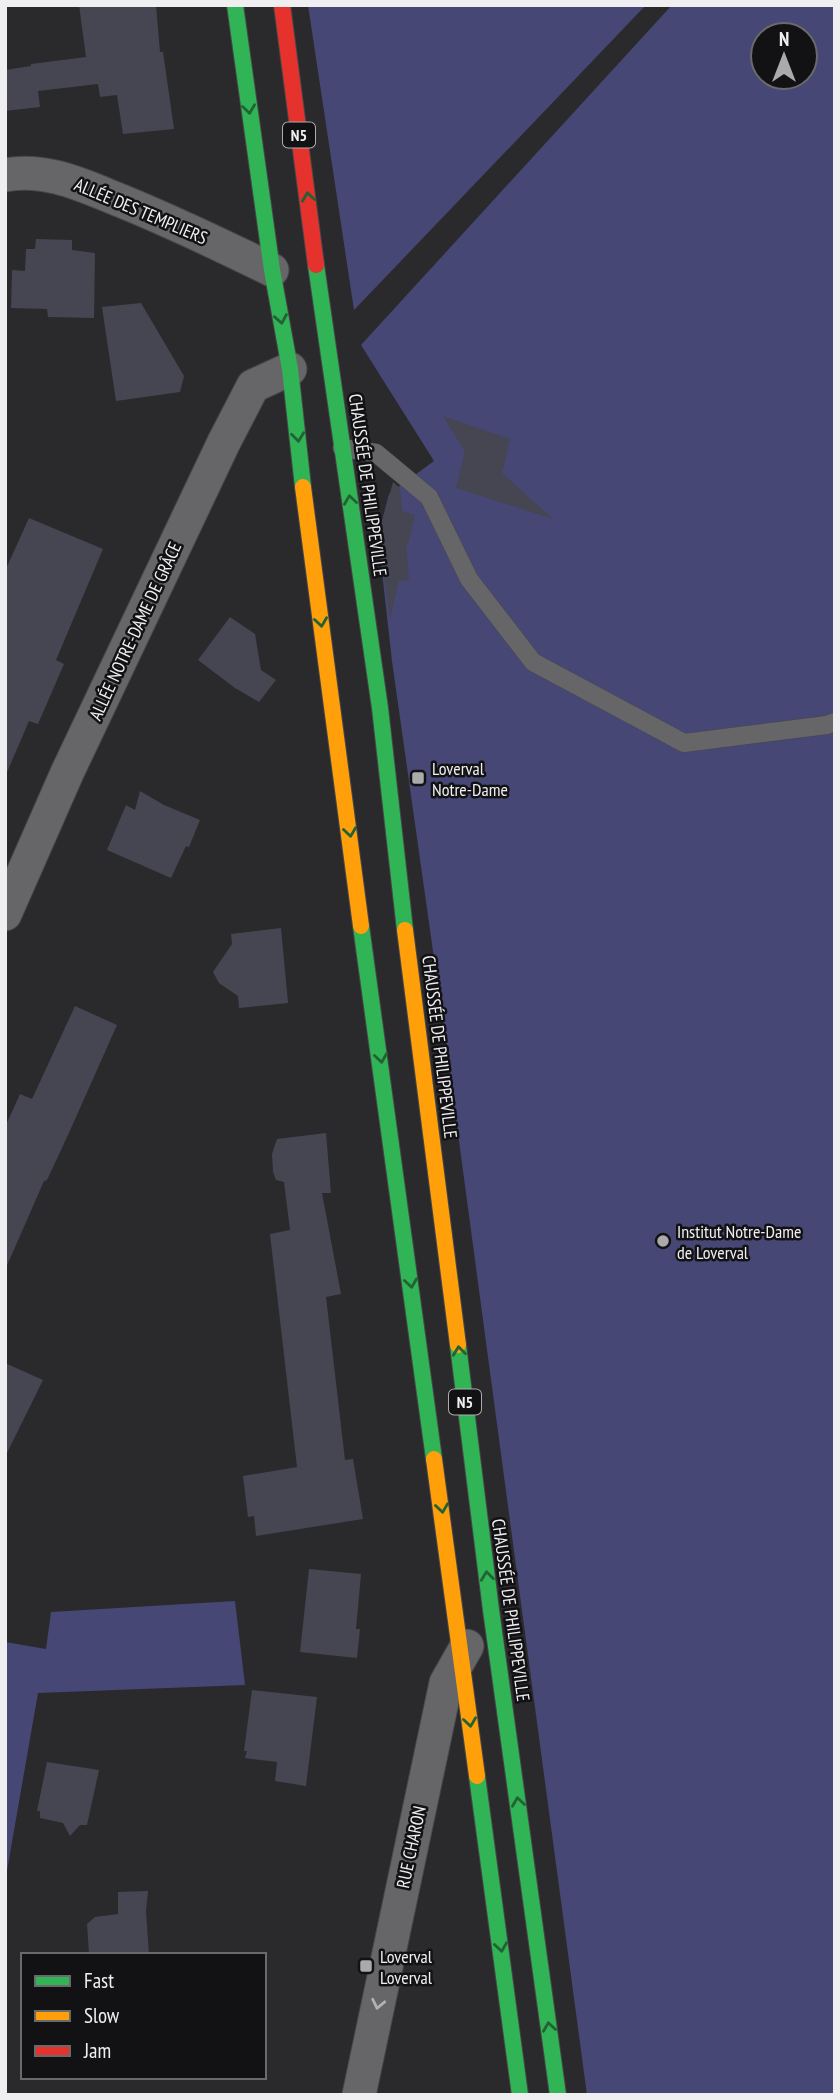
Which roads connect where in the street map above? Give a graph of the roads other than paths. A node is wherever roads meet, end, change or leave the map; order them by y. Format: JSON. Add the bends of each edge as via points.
{"nodes":[{"id":1,"x":234,"y":5,"type":"edge"},
{"id":2,"x":282,"y":5,"type":"edge"},
{"id":3,"x":5,"y":175,"type":"edge"},
{"id":4,"x":278,"y":269,"type":"junction"},
{"id":5,"x":332,"y":367,"type":"junction"},
{"id":6,"x":290,"y":369,"type":"junction"},
{"id":7,"x":342,"y":447,"type":"junction"},
{"id":8,"x":835,"y":722,"type":"edge"},
{"id":9,"x":5,"y":914,"type":"edge"},
{"id":10,"x":491,"y":1610,"type":"junction"},
{"id":11,"x":461,"y":1654,"type":"junction"},
{"id":12,"x":359,"y":2095,"type":"edge"},
{"id":13,"x":520,"y":2095,"type":"edge"},
{"id":14,"x":558,"y":2095,"type":"edge"}],
"edges":[{"from":1,"to":4,"type":"main road","number":"N5","one_way":true},
{"from":5,"to":2,"type":"main road","name":"CHAUSSÉE DE PHILIPPEVILLE","number":"N5","one_way":true,"via":[[311,265]]},
{"from":3,"to":4,"type":"street","name":"ALLÉE DES TEMPLIERS","via":[[21,172],[72,180]]},
{"from":4,"to":6,"type":"main road","number":"N5","one_way":true},
{"from":5,"to":6,"type":"main road"},
{"from":5,"to":7,"type":"main road","name":"CHAUSSÉE DE PHILIPPEVILLE","number":"N5"},
{"from":6,"to":9,"type":"street","name":"ALLÉE NOTRE-DAME DE GRÂCE","via":[[253,386],[67,773]]},
{"from":6,"to":11,"type":"main road","number":"N5","one_way":true},
{"from":7,"to":8,"type":"lane","via":[[376,453],[429,497],[469,579],[533,662],[684,743]]},
{"from":10,"to":7,"type":"main road","name":"CHAUSSÉE DE PHILIPPEVILLE","number":"N5","one_way":true,"via":[[380,708]]},
{"from":10,"to":11,"type":"street","name":"RUE CHARON"},
{"from":14,"to":10,"type":"main road","name":"CHAUSSÉE DE PHILIPPEVILLE","number":"N5","one_way":true},
{"from":11,"to":12,"type":"street","name":"RUE CHARON","one_way":true,"via":[[446,1683]]},
{"from":11,"to":13,"type":"main road","number":"N5","one_way":true}]}
